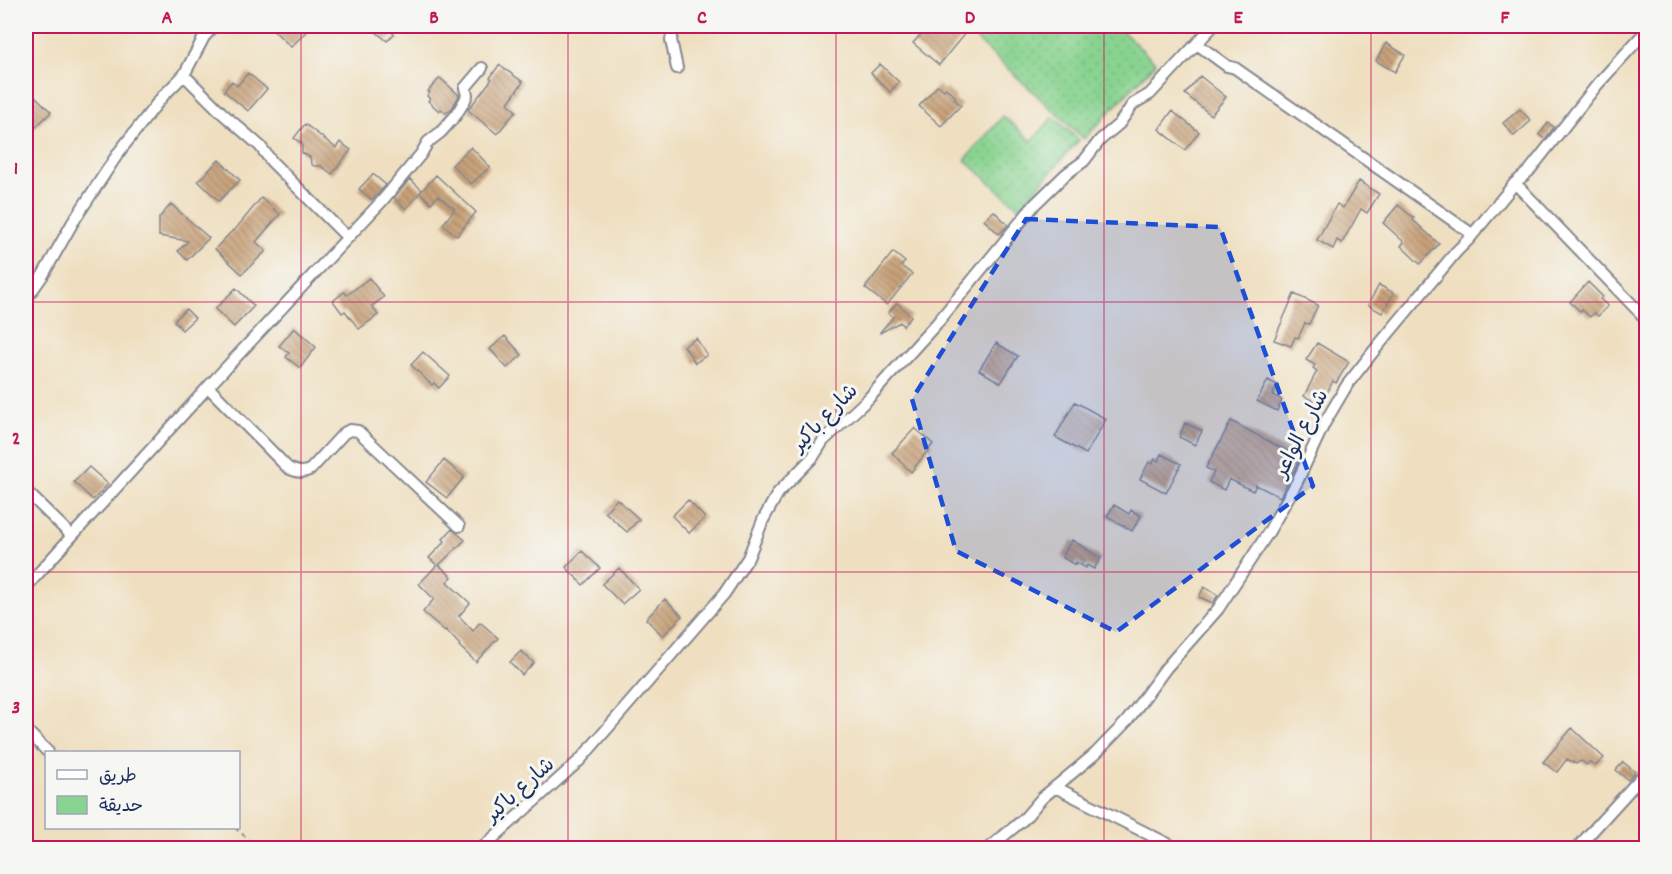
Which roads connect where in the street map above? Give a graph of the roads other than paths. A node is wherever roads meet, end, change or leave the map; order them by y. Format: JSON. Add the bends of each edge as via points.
{"nodes":[{"id":1,"x":214,"y":26,"type":"edge"},
{"id":2,"x":674,"y":26,"type":"edge"},
{"id":3,"x":1213,"y":26,"type":"edge"},
{"id":4,"x":1647,"y":31,"type":"edge"},
{"id":5,"x":1637,"y":43,"type":"junction"},
{"id":6,"x":1199,"y":45,"type":"junction"},
{"id":7,"x":1647,"y":50,"type":"edge"},
{"id":8,"x":482,"y":68,"type":"dead end"},
{"id":9,"x":677,"y":68,"type":"dead end"},
{"id":10,"x":184,"y":75,"type":"junction"},
{"id":11,"x":1517,"y":185,"type":"junction"},
{"id":12,"x":1472,"y":234,"type":"junction"},
{"id":13,"x":347,"y":237,"type":"junction"},
{"id":14,"x":26,"y":299,"type":"edge"},
{"id":15,"x":1647,"y":319,"type":"edge"},
{"id":16,"x":207,"y":387,"type":"junction"},
{"id":17,"x":26,"y":491,"type":"edge"},
{"id":18,"x":459,"y":526,"type":"dead end"},
{"id":19,"x":72,"y":536,"type":"junction"},
{"id":20,"x":26,"y":587,"type":"edge"},
{"id":21,"x":26,"y":730,"type":"edge"},
{"id":22,"x":46,"y":751,"type":"edge"},
{"id":23,"x":1647,"y":772,"type":"edge"},
{"id":24,"x":1055,"y":787,"type":"junction"},
{"id":25,"x":482,"y":849,"type":"edge"},
{"id":26,"x":989,"y":849,"type":"edge"},
{"id":27,"x":1176,"y":849,"type":"edge"},
{"id":28,"x":1577,"y":849,"type":"edge"}],
"edges":[{"from":1,"to":10,"type":"street"},
{"from":2,"to":9,"type":"street","via":[[671,40]]},
{"from":3,"to":6,"type":"street","name":"شارع باكير"},
{"from":4,"to":5,"type":"street","name":"شارع الواعر"},
{"from":5,"to":7,"type":"street"},
{"from":5,"to":11,"type":"street","name":"شارع الواعر"},
{"from":6,"to":12,"type":"street"},
{"from":6,"to":25,"type":"street","name":"شارع باكير","via":[[1150,94],[1133,104],[1084,161],[1035,204],[938,322],[868,399],[823,441],[778,493],[748,558],[724,594],[580,759]]},
{"from":8,"to":13,"type":"street","via":[[465,88],[467,95],[456,115]]},
{"from":10,"to":13,"type":"street","via":[[260,146]]},
{"from":10,"to":14,"type":"street","via":[[119,152]]},
{"from":11,"to":12,"type":"street","name":"شارع الواعر"},
{"from":11,"to":15,"type":"street"},
{"from":12,"to":24,"type":"street","name":"شارع الواعر","via":[[1347,385],[1278,516],[1218,609],[1166,668],[1127,721]]},
{"from":13,"to":16,"type":"street"},
{"from":16,"to":18,"type":"street","via":[[288,468],[297,472],[311,469],[344,433],[358,430]]},
{"from":16,"to":19,"type":"street"},
{"from":17,"to":19,"type":"street"},
{"from":19,"to":20,"type":"street"},
{"from":21,"to":22,"type":"street"},
{"from":23,"to":28,"type":"street"},
{"from":24,"to":26,"type":"street","name":"شارع الواعر"},
{"from":24,"to":27,"type":"street"}]}
